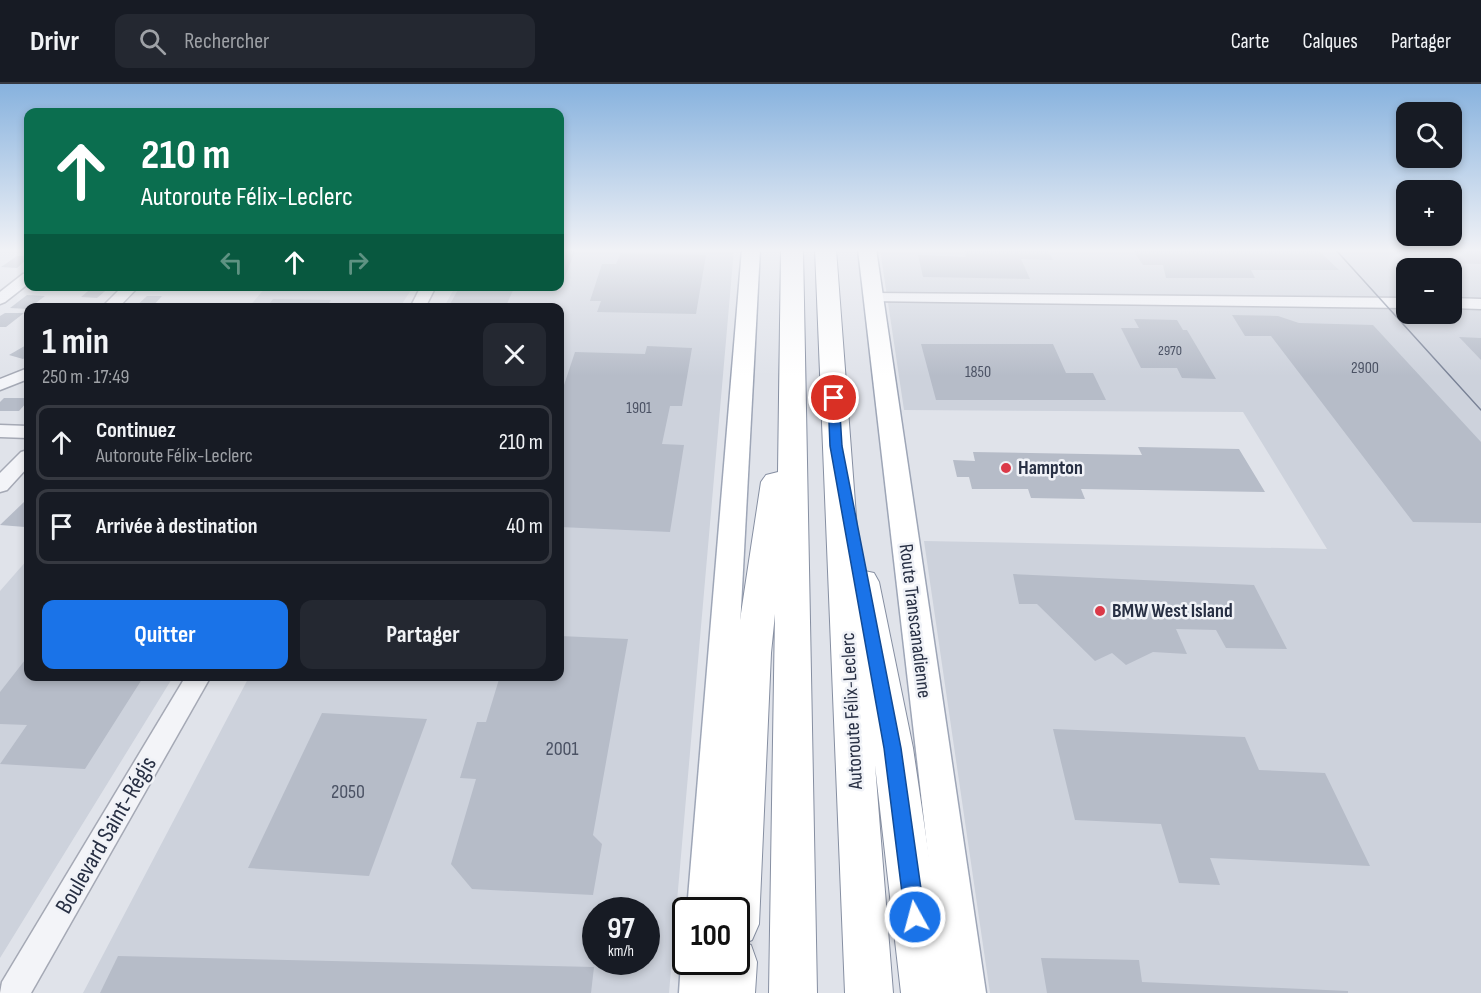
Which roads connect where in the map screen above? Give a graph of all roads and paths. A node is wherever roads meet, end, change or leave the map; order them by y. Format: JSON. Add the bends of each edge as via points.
{"nodes":[{"id":1,"x":126,"y":291,"type":"edge"},
{"id":2,"x":748,"y":291,"type":"edge"},
{"id":3,"x":792,"y":291,"type":"edge"},
{"id":4,"x":827,"y":291,"type":"edge"},
{"id":5,"x":872,"y":291,"type":"edge"},
{"id":6,"x":873,"y":298,"type":"junction"},
{"id":7,"x":113,"y":303,"type":"edge"},
{"id":8,"x":1396,"y":303,"type":"edge"},
{"id":9,"x":1462,"y":303,"type":"edge"},
{"id":10,"x":1481,"y":303,"type":"edge"},
{"id":11,"x":792,"y":368,"type":"junction"},
{"id":12,"x":24,"y":375,"type":"edge"},
{"id":13,"x":0,"y":385,"type":"edge"},
{"id":14,"x":0,"y":431,"type":"edge"},
{"id":15,"x":24,"y":432,"type":"edge"},
{"id":16,"x":836,"y":446,"type":"junction"},
{"id":17,"x":24,"y":460,"type":"edge"},
{"id":18,"x":0,"y":485,"type":"edge"},
{"id":19,"x":196,"y":681,"type":"edge"},
{"id":20,"x":707,"y":897,"type":"edge"},
{"id":21,"x":738,"y":897,"type":"edge"},
{"id":22,"x":701,"y":975,"type":"edge"},
{"id":23,"x":733,"y":975,"type":"edge"},
{"id":24,"x":13,"y":993,"type":"edge"},
{"id":25,"x":700,"y":993,"type":"edge"},
{"id":26,"x":731,"y":993,"type":"edge"},
{"id":27,"x":793,"y":993,"type":"edge"},
{"id":28,"x":869,"y":993,"type":"edge"},
{"id":29,"x":925,"y":993,"type":"edge"},
{"id":30,"x":965,"y":993,"type":"edge"}],
"edges":[{"from":1,"to":7,"type":"street"},
{"from":2,"to":20,"type":"main road"},
{"from":3,"to":11,"type":"highway"},
{"from":4,"to":16,"type":"highway","name":"Autoroute Félix-Leclerc"},
{"from":5,"to":6,"type":"main road","name":"Route Transcanadienne"},
{"from":6,"to":8,"type":"street"},
{"from":6,"to":30,"type":"main road","name":"Route Transcanadienne"},
{"from":9,"to":10,"type":"street"},
{"from":11,"to":21,"type":"highway","via":[[753,653]]},
{"from":11,"to":27,"type":"highway"},
{"from":12,"to":13,"type":"street"},
{"from":14,"to":15,"type":"street"},
{"from":16,"to":28,"type":"highway","name":"Autoroute Félix-Leclerc"},
{"from":16,"to":29,"type":"highway","via":[[893,748]]},
{"from":17,"to":18,"type":"street"},
{"from":19,"to":24,"type":"street","name":"Boulevard Saint-Régis"},
{"from":22,"to":25,"type":"main road"},
{"from":23,"to":26,"type":"highway"}]}
